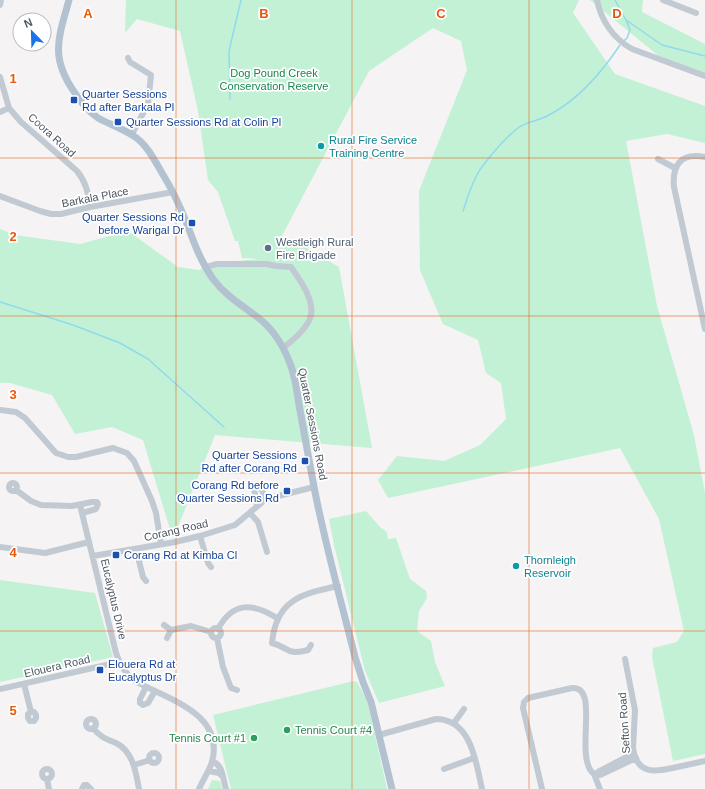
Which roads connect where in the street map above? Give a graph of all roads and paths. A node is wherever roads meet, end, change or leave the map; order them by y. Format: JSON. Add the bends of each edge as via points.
{"nodes":[{"id":1,"x":1,"y":0,"type":"edge"},
{"id":2,"x":69,"y":0,"type":"edge"},
{"id":3,"x":597,"y":0,"type":"edge"},
{"id":4,"x":663,"y":0,"type":"edge"},
{"id":5,"x":0,"y":5,"type":"edge"},
{"id":6,"x":696,"y":13,"type":"dead end"},
{"id":7,"x":128,"y":58,"type":"dead end"},
{"id":8,"x":0,"y":76,"type":"edge"},
{"id":9,"x":705,"y":76,"type":"edge"},
{"id":10,"x":9,"y":108,"type":"junction"},
{"id":11,"x":0,"y":112,"type":"edge"},
{"id":12,"x":132,"y":134,"type":"junction"},
{"id":13,"x":705,"y":157,"type":"edge"},
{"id":14,"x":658,"y":159,"type":"dead end"},
{"id":15,"x":675,"y":168,"type":"junction"},
{"id":16,"x":173,"y":192,"type":"junction"},
{"id":17,"x":0,"y":196,"type":"edge"},
{"id":18,"x":90,"y":207,"type":"junction"},
{"id":19,"x":206,"y":267,"type":"junction"},
{"id":20,"x":705,"y":329,"type":"edge"},
{"id":21,"x":283,"y":348,"type":"junction"},
{"id":22,"x":0,"y":410,"type":"edge"},
{"id":23,"x":314,"y":487,"type":"junction"},
{"id":24,"x":16,"y":490,"type":"dead end"},
{"id":25,"x":266,"y":499,"type":"junction"},
{"id":26,"x":80,"y":505,"type":"junction"},
{"id":27,"x":257,"y":506,"type":"junction"},
{"id":28,"x":82,"y":513,"type":"junction"},
{"id":29,"x":250,"y":513,"type":"junction"},
{"id":30,"x":200,"y":536,"type":"junction"},
{"id":31,"x":90,"y":542,"type":"junction"},
{"id":32,"x":161,"y":544,"type":"junction"},
{"id":33,"x":0,"y":547,"type":"edge"},
{"id":34,"x":136,"y":549,"type":"junction"},
{"id":35,"x":267,"y":552,"type":"dead end"},
{"id":36,"x":93,"y":556,"type":"junction"},
{"id":37,"x":211,"y":567,"type":"dead end"},
{"id":38,"x":146,"y":581,"type":"dead end"},
{"id":39,"x":338,"y":586,"type":"junction"},
{"id":40,"x":277,"y":618,"type":"junction"},
{"id":41,"x":164,"y":625,"type":"dead end"},
{"id":42,"x":218,"y":629,"type":"junction"},
{"id":43,"x":172,"y":630,"type":"junction"},
{"id":44,"x":211,"y":632,"type":"junction"},
{"id":45,"x":167,"y":638,"type":"dead end"},
{"id":46,"x":217,"y":638,"type":"junction"},
{"id":47,"x":312,"y":656,"type":"dead end"},
{"id":48,"x":626,"y":659,"type":"dead end"},
{"id":49,"x":119,"y":662,"type":"junction"},
{"id":50,"x":24,"y":684,"type":"junction"},
{"id":51,"x":146,"y":687,"type":"junction"},
{"id":52,"x":0,"y":689,"type":"edge"},
{"id":53,"x":237,"y":690,"type":"dead end"},
{"id":54,"x":155,"y":691,"type":"junction"},
{"id":55,"x":464,"y":709,"type":"dead end"},
{"id":56,"x":31,"y":712,"type":"dead end"},
{"id":57,"x":454,"y":723,"type":"junction"},
{"id":58,"x":93,"y":728,"type":"dead end"},
{"id":59,"x":379,"y":735,"type":"junction"},
{"id":60,"x":635,"y":755,"type":"junction"},
{"id":61,"x":474,"y":758,"type":"junction"},
{"id":62,"x":150,"y":760,"type":"dead end"},
{"id":63,"x":212,"y":761,"type":"junction"},
{"id":64,"x":705,"y":761,"type":"edge"},
{"id":65,"x":134,"y":765,"type":"junction"},
{"id":66,"x":444,"y":769,"type":"dead end"},
{"id":67,"x":209,"y":771,"type":"junction"},
{"id":68,"x":595,"y":775,"type":"junction"},
{"id":69,"x":222,"y":776,"type":"junction"},
{"id":70,"x":47,"y":779,"type":"dead end"},
{"id":71,"x":49,"y":789,"type":"edge"},
{"id":72,"x":82,"y":789,"type":"edge"},
{"id":73,"x":91,"y":789,"type":"edge"},
{"id":74,"x":139,"y":789,"type":"edge"},
{"id":75,"x":198,"y":789,"type":"edge"},
{"id":76,"x":226,"y":789,"type":"edge"},
{"id":77,"x":392,"y":789,"type":"edge"},
{"id":78,"x":482,"y":789,"type":"edge"},
{"id":79,"x":542,"y":789,"type":"edge"},
{"id":80,"x":600,"y":789,"type":"edge"}],
"edges":[{"from":1,"to":5,"type":"street"},
{"from":2,"to":12,"type":"main road","name":"Quarter Sessions Road","via":[[58,45],[62,73],[90,112]]},
{"from":3,"to":9,"type":"street","via":[[608,28],[623,44]]},
{"from":4,"to":6,"type":"street"},
{"from":7,"to":12,"type":"street","via":[[151,76],[148,104]]},
{"from":8,"to":10,"type":"street","name":"Coora Road"},
{"from":10,"to":11,"type":"street"},
{"from":10,"to":18,"type":"street","name":"Coora Road","via":[[77,170],[88,188]]},
{"from":12,"to":16,"type":"main road","name":"Quarter Sessions Road","via":[[148,150]]},
{"from":13,"to":15,"type":"street","via":[[687,157]]},
{"from":14,"to":15,"type":"street"},
{"from":15,"to":20,"type":"street","via":[[674,187]]},
{"from":16,"to":18,"type":"street","name":"Barkala Place"},
{"from":16,"to":19,"type":"main road","name":"Quarter Sessions Road"},
{"from":17,"to":18,"type":"street","name":"Barkala Place","via":[[52,214]]},
{"from":19,"to":21,"type":"main road","name":"Quarter Sessions Road","via":[[224,292],[267,326]]},
{"from":19,"to":21,"type":"street","via":[[217,264],[267,264],[272,268],[291,267],[311,304],[311,316],[297,336]]},
{"from":21,"to":23,"type":"main road","name":"Quarter Sessions Road","via":[[294,376]]},
{"from":22,"to":32,"type":"street","via":[[16,412],[25,418],[56,453],[68,457],[114,448],[127,453],[134,461],[152,501]]},
{"from":23,"to":25,"type":"street","name":"Corang Road"},
{"from":23,"to":39,"type":"main road","name":"Quarter Sessions Road"},
{"from":24,"to":26,"type":"street","via":[[41,505]]},
{"from":25,"to":27,"type":"street","name":"Corang Road"},
{"from":25,"to":27,"type":"street","via":[[260,486],[256,486],[254,488]]},
{"from":26,"to":28,"type":"street","name":"Eucalyptus Drive"},
{"from":26,"to":28,"type":"street","via":[[95,501],[98,504],[96,509]]},
{"from":27,"to":29,"type":"street","name":"Corang Road"},
{"from":28,"to":31,"type":"street","name":"Eucalyptus Drive"},
{"from":29,"to":30,"type":"street","name":"Corang Road","via":[[235,525]]},
{"from":29,"to":35,"type":"street","via":[[258,522]]},
{"from":30,"to":32,"type":"street","name":"Corang Road"},
{"from":30,"to":37,"type":"street"},
{"from":31,"to":33,"type":"street","via":[[45,553]]},
{"from":31,"to":36,"type":"street","name":"Eucalyptus Drive"},
{"from":32,"to":34,"type":"street","name":"Corang Road"},
{"from":34,"to":36,"type":"street","name":"Corang Road"},
{"from":34,"to":38,"type":"street"},
{"from":36,"to":49,"type":"street","name":"Eucalyptus Drive"},
{"from":39,"to":40,"type":"street","via":[[301,596],[291,602]]},
{"from":39,"to":59,"type":"main road","name":"Quarter Sessions Road","via":[[355,657],[371,702]]},
{"from":40,"to":42,"type":"street","via":[[265,611],[246,607],[231,612]]},
{"from":40,"to":47,"type":"street","via":[[272,643],[292,652],[309,647]]},
{"from":41,"to":43,"type":"street"},
{"from":42,"to":44,"type":"street"},
{"from":42,"to":46,"type":"street","via":[[220,634]]},
{"from":43,"to":44,"type":"street","via":[[191,626]]},
{"from":43,"to":45,"type":"street"},
{"from":44,"to":46,"type":"street","via":[[212,637]]},
{"from":46,"to":53,"type":"street","via":[[229,690]]},
{"from":48,"to":60,"type":"street","name":"Sefton Road","via":[[635,710]]},
{"from":49,"to":50,"type":"street","name":"Elouera Road"},
{"from":49,"to":51,"type":"street","name":"Eucalyptus Drive","via":[[131,678]]},
{"from":50,"to":52,"type":"street","name":"Elouera Road"},
{"from":50,"to":56,"type":"street"},
{"from":51,"to":54,"type":"street","name":"Eucalyptus Drive"},
{"from":51,"to":54,"type":"street","via":[[140,699],[143,705],[148,703]]},
{"from":54,"to":63,"type":"street","name":"Eucalyptus Drive","via":[[191,709],[202,718],[210,733],[214,749]]},
{"from":55,"to":57,"type":"street"},
{"from":57,"to":59,"type":"street","via":[[436,719]]},
{"from":57,"to":61,"type":"street","via":[[467,737]]},
{"from":58,"to":65,"type":"street","via":[[102,738],[124,749]]},
{"from":59,"to":77,"type":"main road","name":"Quarter Sessions Road"},
{"from":60,"to":64,"type":"street","name":"Sefton Road","via":[[638,763],[652,771]]},
{"from":60,"to":68,"type":"street"},
{"from":61,"to":66,"type":"street"},
{"from":61,"to":78,"type":"street"},
{"from":62,"to":65,"type":"street"},
{"from":63,"to":67,"type":"street","name":"Eucalyptus Drive"},
{"from":63,"to":69,"type":"street","via":[[220,765]]},
{"from":65,"to":74,"type":"street"},
{"from":67,"to":69,"type":"street"},
{"from":67,"to":75,"type":"street","name":"Eucalyptus Drive"},
{"from":68,"to":79,"type":"street","via":[[589,768],[585,754],[587,715],[581,689],[572,688],[533,696],[526,700],[523,708]]},
{"from":68,"to":80,"type":"street"},
{"from":69,"to":76,"type":"street"},
{"from":70,"to":71,"type":"street"},
{"from":72,"to":73,"type":"street","via":[[86,785]]}]}
